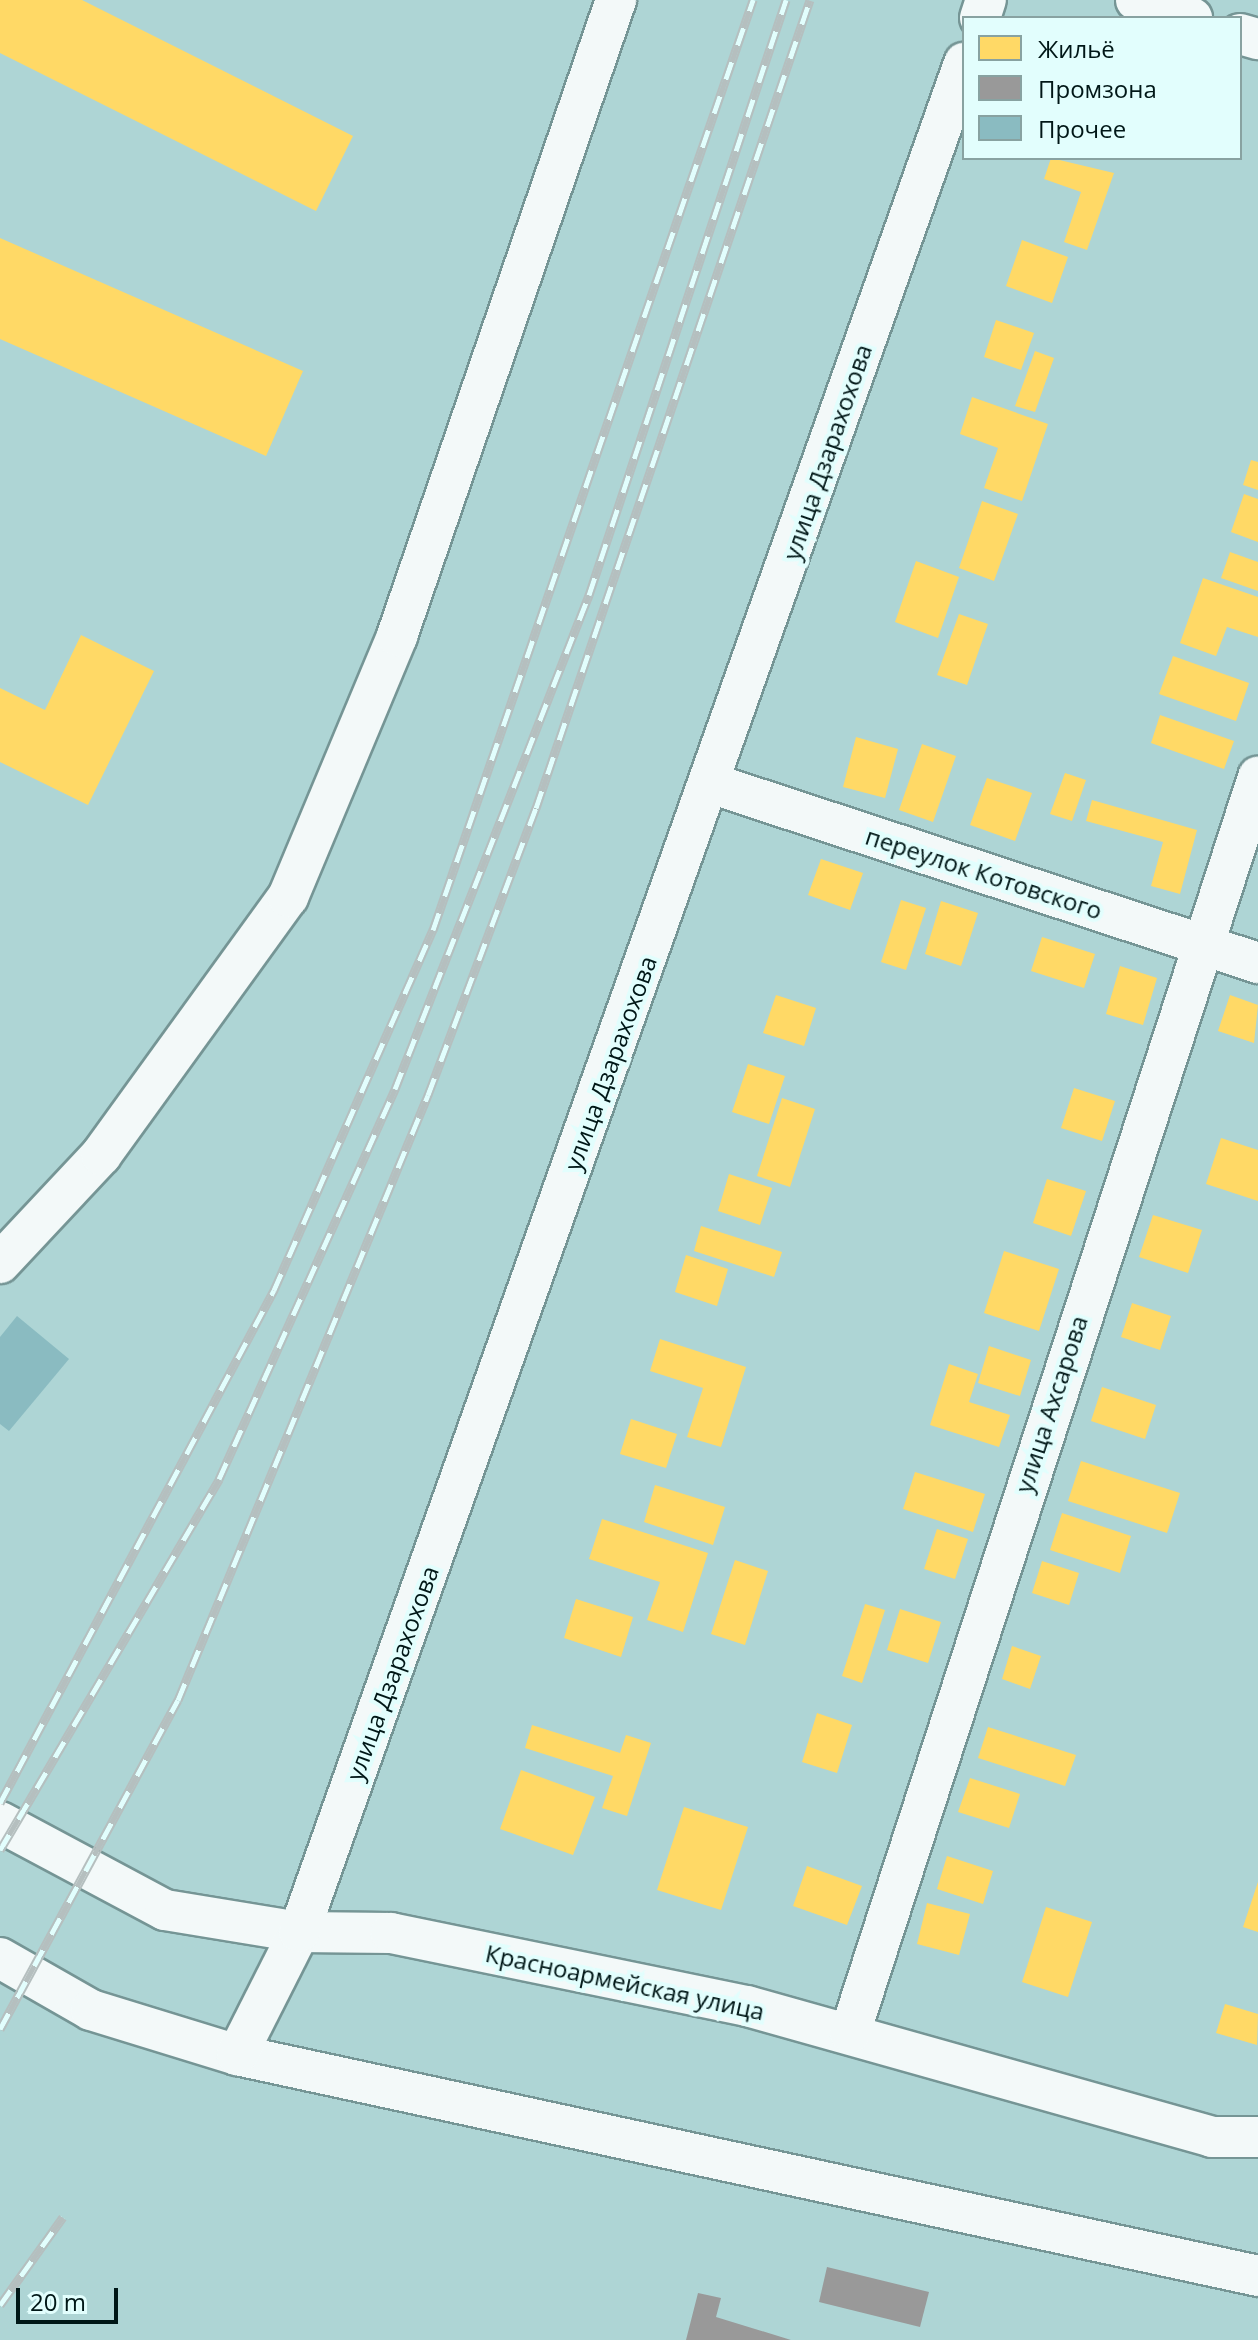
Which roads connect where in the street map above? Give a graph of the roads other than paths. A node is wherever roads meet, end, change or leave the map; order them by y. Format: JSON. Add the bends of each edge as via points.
{"nodes":[{"id":1,"x":616,"y":0,"type":"edge"},
{"id":2,"x":1136,"y":0,"type":"edge"},
{"id":3,"x":1186,"y":16,"type":"edge"},
{"id":4,"x":962,"y":69,"type":"edge"},
{"id":5,"x":1258,"y":777,"type":"edge"},
{"id":6,"x":710,"y":783,"type":"junction"},
{"id":7,"x":1199,"y":944,"type":"junction"},
{"id":8,"x":1258,"y":963,"type":"edge"},
{"id":9,"x":0,"y":1263,"type":"edge"},
{"id":10,"x":0,"y":1822,"type":"edge"},
{"id":11,"x":299,"y":1932,"type":"junction"},
{"id":12,"x":0,"y":1958,"type":"edge"},
{"id":13,"x":850,"y":2033,"type":"junction"},
{"id":14,"x":237,"y":2055,"type":"junction"},
{"id":15,"x":1258,"y":2137,"type":"edge"},
{"id":16,"x":1258,"y":2276,"type":"edge"}],
"edges":[{"from":1,"to":9,"type":"street","via":[[397,636],[288,897],[101,1155]]},
{"from":2,"to":3,"type":"street"},
{"from":4,"to":6,"type":"street","name":"улица Дзарахохова"},
{"from":5,"to":7,"type":"street","name":"улица Ахсарова"},
{"from":6,"to":7,"type":"street","name":"переулок Котовского"},
{"from":6,"to":11,"type":"street","name":"улица Дзарахохова"},
{"from":7,"to":8,"type":"street","name":"переулок Котовского"},
{"from":7,"to":13,"type":"street","name":"улица Ахсарова"},
{"from":10,"to":11,"type":"street","name":"Красноармейская улица","via":[[165,1910]]},
{"from":11,"to":13,"type":"street","name":"Красноармейская улица","via":[[391,1933]]},
{"from":11,"to":14,"type":"street","name":"улица Дзарахохова"},
{"from":12,"to":14,"type":"street","via":[[91,2010]]},
{"from":13,"to":15,"type":"street","name":"Красноармейская улица","via":[[1212,2137]]},
{"from":14,"to":16,"type":"street"}]}
